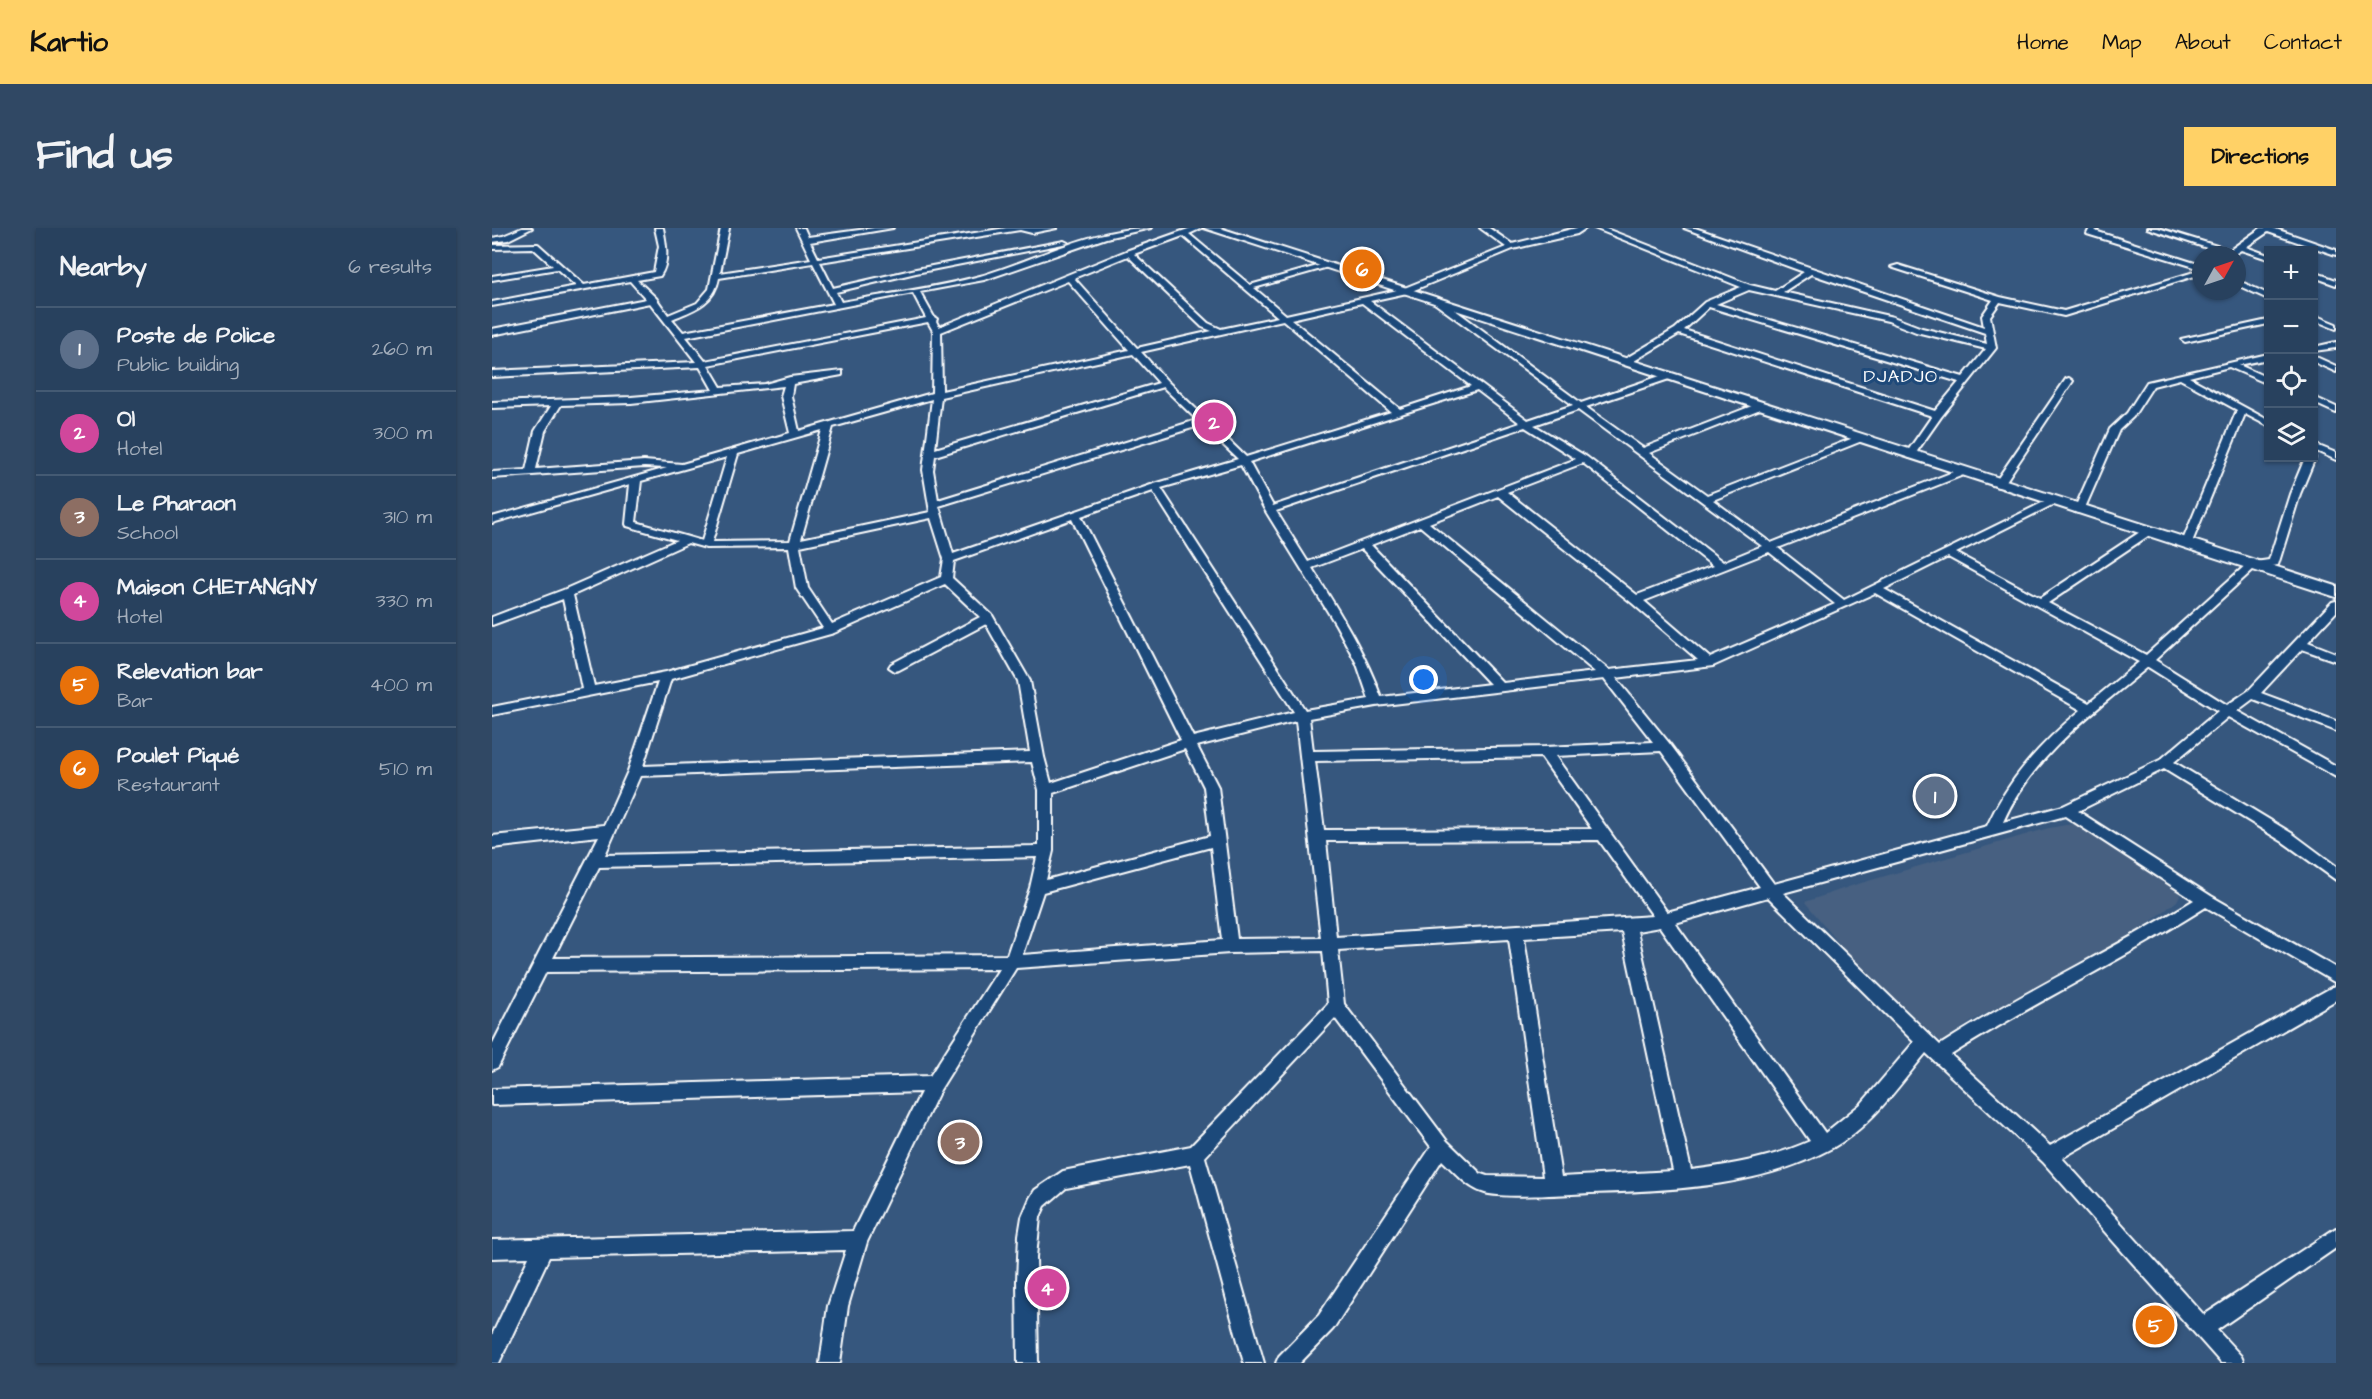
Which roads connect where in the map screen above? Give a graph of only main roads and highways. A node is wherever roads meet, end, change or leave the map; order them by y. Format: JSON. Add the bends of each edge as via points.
{"nodes":[{"id":1,"x":1209,"y":228,"type":"edge"},
{"id":2,"x":2336,"y":592,"type":"edge"}],
"edges":[{"from":1,"to":2,"type":"main road"}]}
